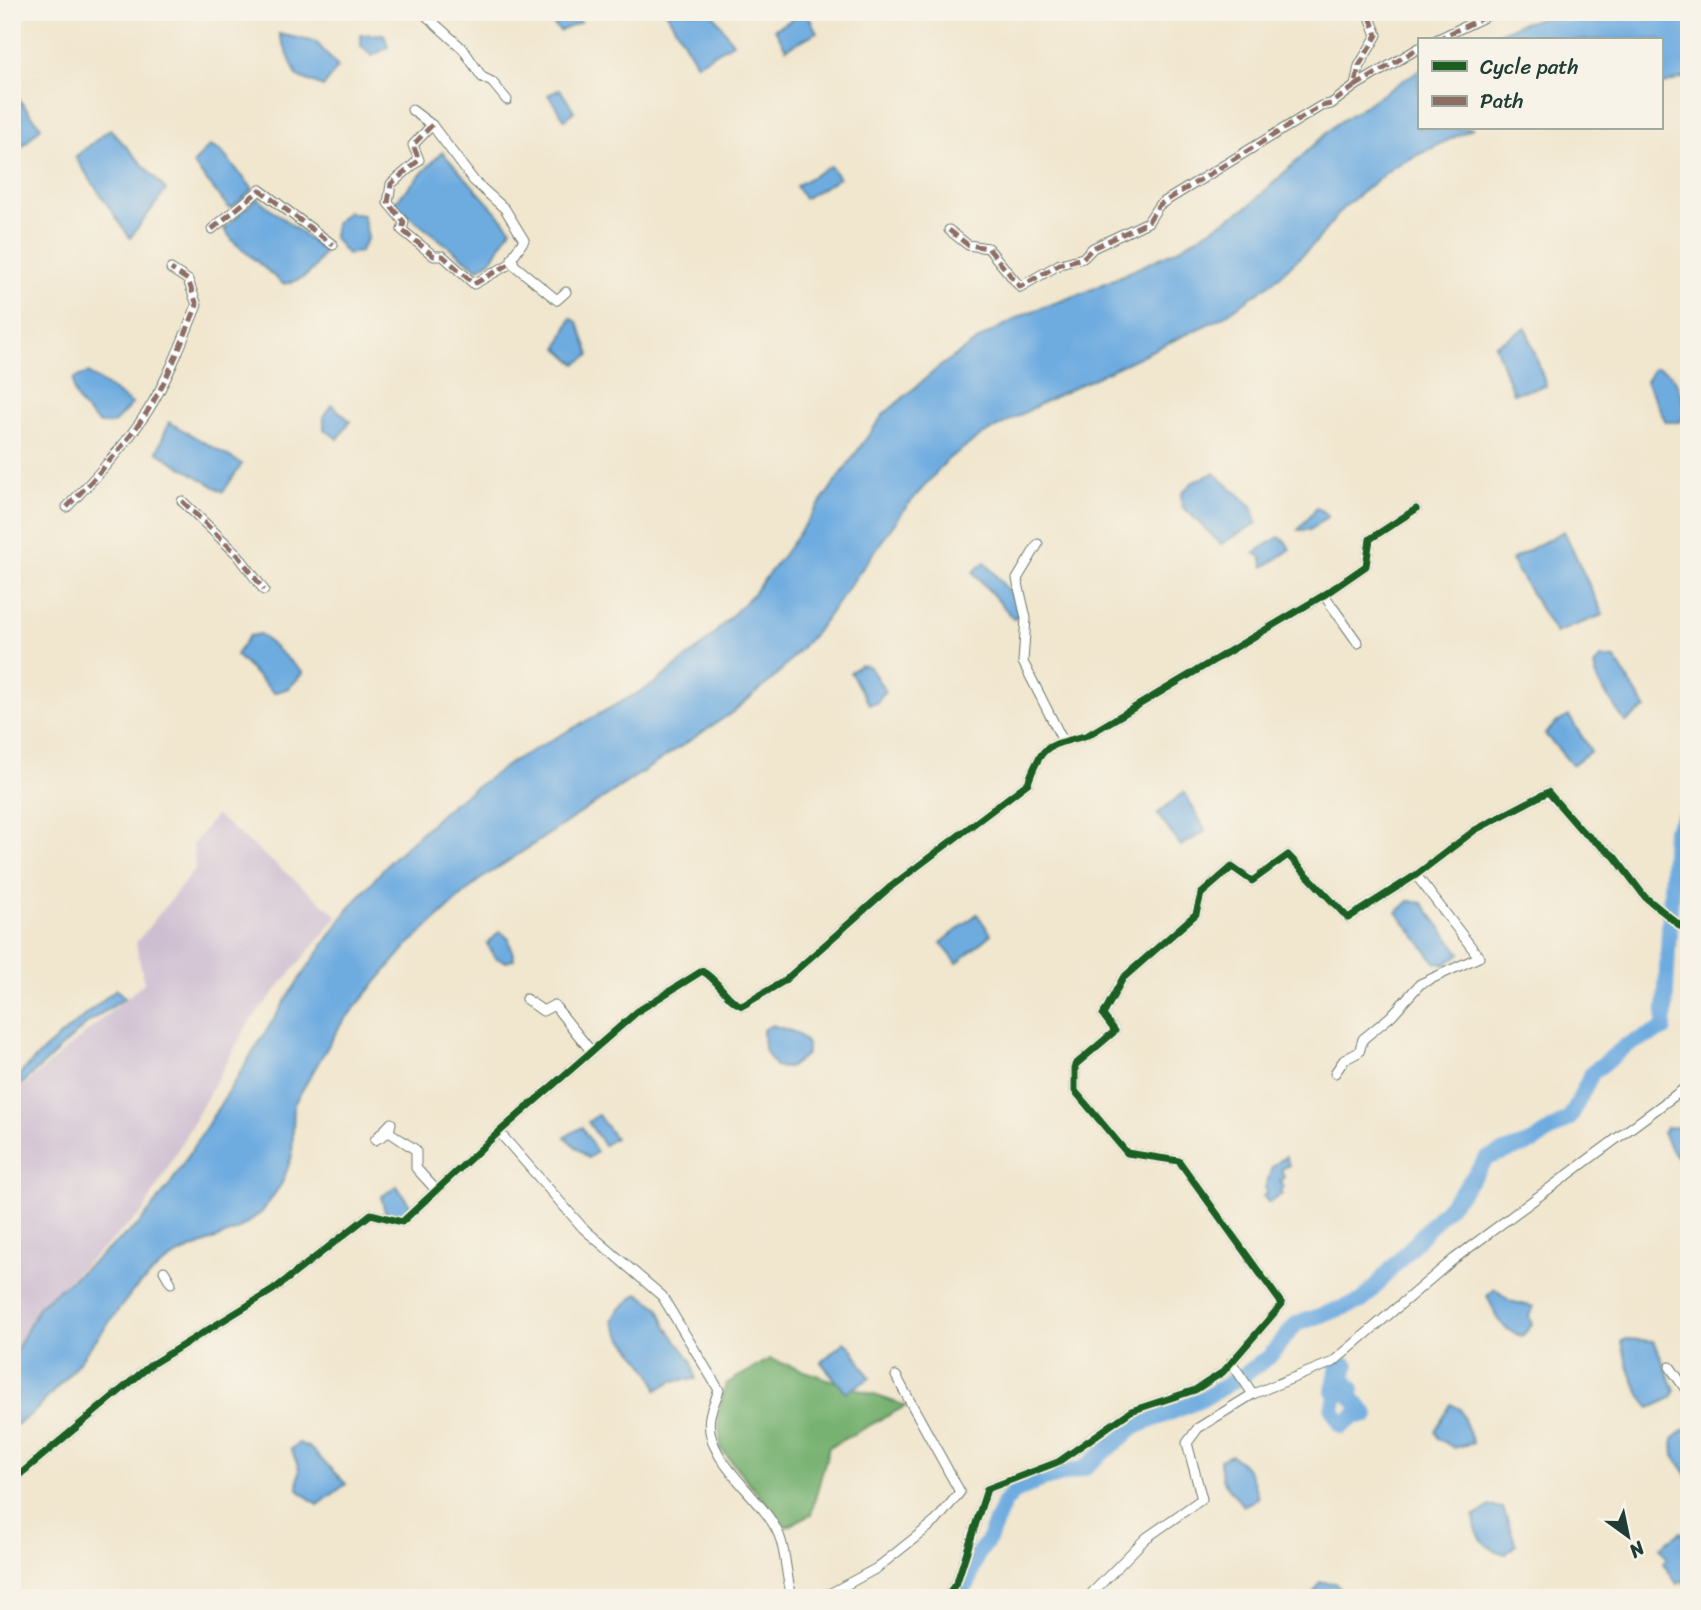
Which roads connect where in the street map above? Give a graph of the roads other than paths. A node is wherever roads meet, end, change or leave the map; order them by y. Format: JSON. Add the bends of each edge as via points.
{"nodes":[{"id":1,"x":422,"y":12,"type":"edge"},
{"id":2,"x":1368,"y":12,"type":"edge"},
{"id":3,"x":1495,"y":12,"type":"edge"},
{"id":4,"x":1440,"y":38,"type":"edge"},
{"id":5,"x":1418,"y":49,"type":"edge"},
{"id":6,"x":1354,"y":86,"type":"junction"},
{"id":7,"x":507,"y":100,"type":"dead end"},
{"id":8,"x":412,"y":110,"type":"dead end"},
{"id":9,"x":432,"y":125,"type":"junction"},
{"id":10,"x":212,"y":229,"type":"dead end"},
{"id":11,"x":949,"y":230,"type":"dead end"},
{"id":12,"x":332,"y":245,"type":"dead end"},
{"id":13,"x":513,"y":261,"type":"junction"},
{"id":14,"x":171,"y":269,"type":"dead end"},
{"id":15,"x":566,"y":292,"type":"dead end"},
{"id":16,"x":182,"y":501,"type":"dead end"},
{"id":17,"x":67,"y":507,"type":"dead end"},
{"id":18,"x":1416,"y":509,"type":"dead end"},
{"id":19,"x":1038,"y":544,"type":"dead end"},
{"id":20,"x":264,"y":590,"type":"dead end"},
{"id":21,"x":1324,"y":594,"type":"junction"},
{"id":22,"x":1358,"y":643,"type":"dead end"},
{"id":23,"x":1062,"y":741,"type":"junction"},
{"id":24,"x":1416,"y":875,"type":"junction"},
{"id":25,"x":1689,"y":933,"type":"edge"},
{"id":26,"x":526,"y":999,"type":"dead end"},
{"id":27,"x":591,"y":1051,"type":"junction"},
{"id":28,"x":1335,"y":1073,"type":"dead end"},
{"id":29,"x":1689,"y":1085,"type":"edge"},
{"id":30,"x":389,"y":1132,"type":"dead end"},
{"id":31,"x":499,"y":1132,"type":"junction"},
{"id":32,"x":436,"y":1190,"type":"junction"},
{"id":33,"x":164,"y":1271,"type":"dead end"},
{"id":34,"x":171,"y":1283,"type":"dead end"},
{"id":35,"x":1233,"y":1366,"type":"junction"},
{"id":36,"x":1670,"y":1367,"type":"dead end"},
{"id":37,"x":896,"y":1376,"type":"dead end"},
{"id":38,"x":1253,"y":1394,"type":"junction"},
{"id":39,"x":1689,"y":1394,"type":"edge"},
{"id":40,"x":12,"y":1481,"type":"edge"},
{"id":41,"x":793,"y":1598,"type":"edge"},
{"id":42,"x":822,"y":1598,"type":"edge"},
{"id":43,"x":945,"y":1598,"type":"edge"},
{"id":44,"x":1087,"y":1598,"type":"edge"}],
"edges":[{"from":1,"to":7,"type":"street","via":[[463,49],[482,77]]},
{"from":2,"to":6,"type":"street","via":[[1377,35],[1359,66]]},
{"from":3,"to":4,"type":"street"},
{"from":5,"to":6,"type":"street"},
{"from":6,"to":11,"type":"street","via":[[1159,205],[1148,222],[1020,287],[988,248],[968,245]]},
{"from":8,"to":9,"type":"street"},
{"from":9,"to":13,"type":"street","via":[[474,181],[505,209],[524,240]]},
{"from":9,"to":13,"type":"street","via":[[413,145],[419,160],[391,184],[388,203],[404,222],[402,230],[434,256],[443,256],[474,284]]},
{"from":10,"to":12,"type":"street","via":[[260,190]]},
{"from":13,"to":15,"type":"street","via":[[557,300]]},
{"from":14,"to":17,"type":"street","via":[[188,280],[197,305],[173,365],[147,413]]},
{"from":16,"to":20,"type":"street","via":[[215,529]]},
{"from":18,"to":21,"type":"street","via":[[1370,539],[1366,566]]},
{"from":19,"to":23,"type":"street","via":[[1017,579],[1026,618],[1023,662]]},
{"from":21,"to":22,"type":"street"},
{"from":21,"to":23,"type":"street","via":[[1088,735]]},
{"from":23,"to":27,"type":"street","via":[[1037,756],[1028,783],[889,888],[784,981],[742,1006],[733,1003],[723,986],[707,974],[697,973],[638,1012]]},
{"from":24,"to":25,"type":"street","via":[[1475,830],[1548,792],[1582,831],[1614,856],[1646,897]]},
{"from":24,"to":28,"type":"street","via":[[1479,957],[1420,984]]},
{"from":24,"to":35,"type":"street","via":[[1348,918],[1288,855],[1252,881],[1232,867],[1201,894],[1195,914],[1124,978],[1103,1015],[1115,1031],[1075,1065],[1075,1091],[1127,1153],[1179,1161],[1282,1304]]},
{"from":26,"to":27,"type":"street","via":[[543,1011],[554,1005]]},
{"from":27,"to":31,"type":"street"},
{"from":29,"to":38,"type":"street","via":[[1454,1259],[1333,1362]]},
{"from":30,"to":32,"type":"street","via":[[416,1150],[416,1168]]},
{"from":31,"to":32,"type":"street"},
{"from":31,"to":41,"type":"street","via":[[583,1228],[662,1296],[719,1390],[709,1418],[715,1450],[779,1535]]},
{"from":32,"to":40,"type":"street","via":[[402,1222],[371,1214],[335,1237],[273,1290],[152,1364]]},
{"from":33,"to":34,"type":"street"},
{"from":35,"to":38,"type":"street"},
{"from":35,"to":43,"type":"street","via":[[1195,1390],[1131,1410],[1058,1462],[987,1489],[957,1582]]},
{"from":36,"to":39,"type":"street"},
{"from":37,"to":42,"type":"street","via":[[960,1492],[936,1521],[877,1569]]},
{"from":38,"to":44,"type":"street","via":[[1198,1428],[1187,1443],[1202,1499],[1146,1538]]}]}
